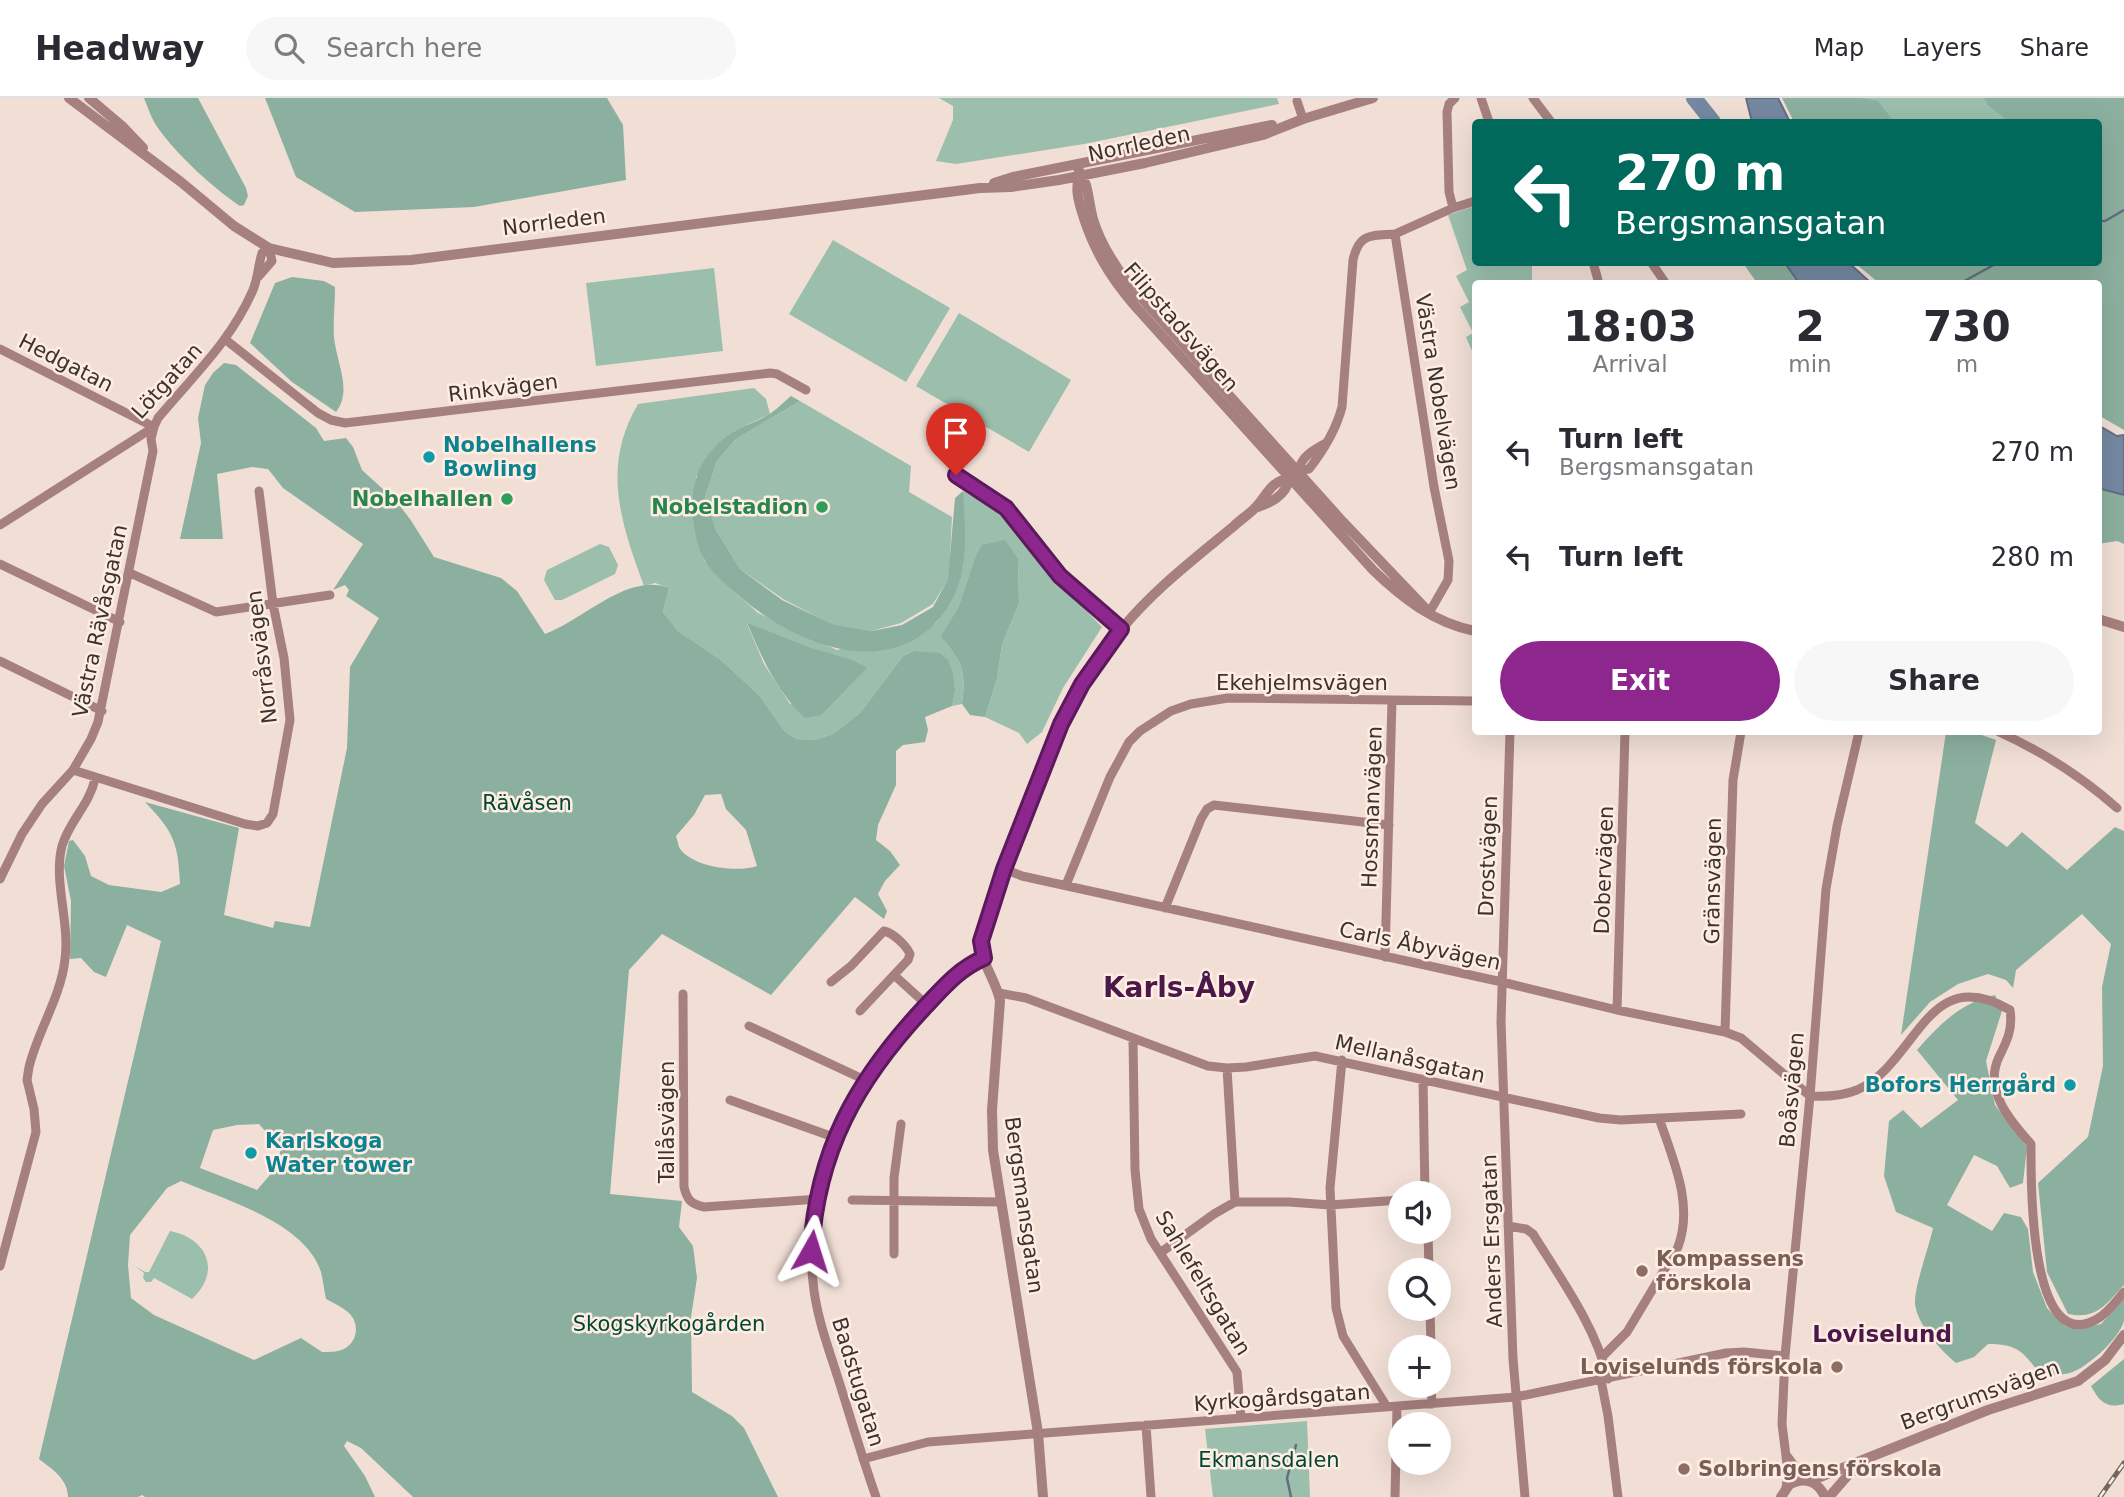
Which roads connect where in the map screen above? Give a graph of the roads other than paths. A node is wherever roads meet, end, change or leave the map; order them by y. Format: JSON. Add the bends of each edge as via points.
{"nodes":[{"id":1,"x":69,"y":98,"type":"edge"},
{"id":2,"x":89,"y":98,"type":"edge"},
{"id":3,"x":1373,"y":98,"type":"edge"},
{"id":4,"x":1455,"y":98,"type":"edge"},
{"id":5,"x":1481,"y":98,"type":"edge"},
{"id":6,"x":1534,"y":98,"type":"edge"},
{"id":7,"x":1297,"y":101,"type":"dead end"},
{"id":8,"x":1303,"y":119,"type":"junction"},
{"id":9,"x":1488,"y":119,"type":"edge"},
{"id":10,"x":1549,"y":119,"type":"edge"},
{"id":11,"x":160,"y":166,"type":"junction"},
{"id":12,"x":1078,"y":171,"type":"junction"},
{"id":13,"x":1472,"y":202,"type":"edge"},
{"id":14,"x":1453,"y":208,"type":"junction"},
{"id":15,"x":1395,"y":234,"type":"junction"},
{"id":16,"x":269,"y":248,"type":"junction"},
{"id":17,"x":226,"y":340,"type":"junction"},
{"id":18,"x":0,"y":349,"type":"edge"},
{"id":19,"x":806,"y":390,"type":"dead end"},
{"id":20,"x":154,"y":427,"type":"junction"},
{"id":21,"x":1298,"y":471,"type":"junction"},
{"id":22,"x":956,"y":475,"type":"dead end"},
{"id":23,"x":1289,"y":479,"type":"junction"},
{"id":24,"x":259,"y":491,"type":"dead end"},
{"id":25,"x":0,"y":525,"type":"edge"},
{"id":26,"x":0,"y":564,"type":"edge"},
{"id":27,"x":130,"y":573,"type":"junction"},
{"id":28,"x":330,"y":595,"type":"dead end"},
{"id":29,"x":273,"y":604,"type":"junction"},
{"id":30,"x":1429,"y":613,"type":"junction"},
{"id":31,"x":2102,"y":620,"type":"edge"},
{"id":32,"x":120,"y":622,"type":"junction"},
{"id":33,"x":2124,"y":627,"type":"edge"},
{"id":34,"x":1121,"y":629,"type":"junction"},
{"id":35,"x":1472,"y":630,"type":"edge"},
{"id":36,"x":0,"y":661,"type":"edge"},
{"id":37,"x":1392,"y":700,"type":"junction"},
{"id":38,"x":1472,"y":701,"type":"edge"},
{"id":39,"x":102,"y":711,"type":"junction"},
{"id":40,"x":1510,"y":735,"type":"edge"},
{"id":41,"x":1625,"y":735,"type":"edge"},
{"id":42,"x":1740,"y":735,"type":"edge"},
{"id":43,"x":1858,"y":735,"type":"edge"},
{"id":44,"x":2005,"y":735,"type":"edge"},
{"id":45,"x":73,"y":770,"type":"junction"},
{"id":46,"x":96,"y":779,"type":"junction"},
{"id":47,"x":2117,"y":808,"type":"dead end"},
{"id":48,"x":1389,"y":825,"type":"junction"},
{"id":49,"x":4,"y":861,"type":"edge"},
{"id":50,"x":1004,"y":869,"type":"junction"},
{"id":51,"x":0,"y":878,"type":"edge"},
{"id":52,"x":1066,"y":885,"type":"junction"},
{"id":53,"x":1165,"y":908,"type":"junction"},
{"id":54,"x":1385,"y":957,"type":"junction"},
{"id":55,"x":984,"y":958,"type":"junction"},
{"id":56,"x":894,"y":975,"type":"junction"},
{"id":57,"x":831,"y":982,"type":"dead end"},
{"id":58,"x":1502,"y":982,"type":"junction"},
{"id":59,"x":999,"y":993,"type":"junction"},
{"id":60,"x":683,"y":994,"type":"dead end"},
{"id":61,"x":927,"y":1005,"type":"junction"},
{"id":62,"x":1617,"y":1010,"type":"junction"},
{"id":63,"x":860,"y":1011,"type":"dead end"},
{"id":64,"x":749,"y":1026,"type":"dead end"},
{"id":65,"x":1725,"y":1032,"type":"junction"},
{"id":66,"x":1133,"y":1039,"type":"junction"},
{"id":67,"x":1342,"y":1060,"type":"junction"},
{"id":68,"x":1227,"y":1068,"type":"junction"},
{"id":69,"x":1423,"y":1079,"type":"junction"},
{"id":70,"x":864,"y":1080,"type":"junction"},
{"id":71,"x":1810,"y":1096,"type":"junction"},
{"id":72,"x":1504,"y":1098,"type":"junction"},
{"id":73,"x":730,"y":1100,"type":"dead end"},
{"id":74,"x":1741,"y":1114,"type":"dead end"},
{"id":75,"x":1659,"y":1118,"type":"junction"},
{"id":76,"x":901,"y":1124,"type":"dead end"},
{"id":77,"x":836,"y":1138,"type":"junction"},
{"id":78,"x":1425,"y":1181,"type":"edge"},
{"id":79,"x":819,"y":1199,"type":"junction"},
{"id":80,"x":852,"y":1200,"type":"dead end"},
{"id":81,"x":1388,"y":1201,"type":"edge"},
{"id":82,"x":894,"y":1202,"type":"junction"},
{"id":83,"x":1001,"y":1202,"type":"junction"},
{"id":84,"x":1235,"y":1202,"type":"junction"},
{"id":85,"x":1330,"y":1205,"type":"junction"},
{"id":86,"x":1508,"y":1226,"type":"junction"},
{"id":87,"x":1160,"y":1253,"type":"junction"},
{"id":88,"x":894,"y":1254,"type":"dead end"},
{"id":89,"x":0,"y":1266,"type":"edge"},
{"id":90,"x":2124,"y":1292,"type":"edge"},
{"id":91,"x":2124,"y":1335,"type":"edge"},
{"id":92,"x":1603,"y":1356,"type":"junction"},
{"id":93,"x":1785,"y":1356,"type":"junction"},
{"id":94,"x":1604,"y":1379,"type":"junction"},
{"id":95,"x":1516,"y":1396,"type":"junction"},
{"id":96,"x":1432,"y":1398,"type":"edge"},
{"id":97,"x":1432,"y":1404,"type":"junction"},
{"id":98,"x":1397,"y":1407,"type":"junction"},
{"id":99,"x":1387,"y":1408,"type":"junction"},
{"id":100,"x":1241,"y":1418,"type":"junction"},
{"id":101,"x":1146,"y":1425,"type":"junction"},
{"id":102,"x":1038,"y":1433,"type":"junction"},
{"id":103,"x":1786,"y":1455,"type":"junction"},
{"id":104,"x":1874,"y":1456,"type":"junction"},
{"id":105,"x":863,"y":1459,"type":"junction"},
{"id":106,"x":1808,"y":1480,"type":"junction"},
{"id":107,"x":1782,"y":1493,"type":"edge"},
{"id":108,"x":876,"y":1497,"type":"edge"},
{"id":109,"x":1042,"y":1497,"type":"edge"},
{"id":110,"x":1151,"y":1497,"type":"edge"},
{"id":111,"x":1395,"y":1497,"type":"edge"},
{"id":112,"x":1525,"y":1497,"type":"edge"},
{"id":113,"x":1618,"y":1497,"type":"edge"},
{"id":114,"x":1827,"y":1497,"type":"edge"}],
"edges":[{"from":1,"to":11,"type":"street","name":"Norrleden"},
{"from":2,"to":11,"type":"street","name":"Norrleden"},
{"from":3,"to":8,"type":"street","name":"Norrleden"},
{"from":4,"to":14,"type":"street","via":[[1447,112]]},
{"from":5,"to":9,"type":"street"},
{"from":6,"to":10,"type":"street"},
{"from":7,"to":8,"type":"street"},
{"from":8,"to":12,"type":"street","name":"Norrleden","via":[[1263,135]]},
{"from":11,"to":16,"type":"street","name":"Norrleden"},
{"from":12,"to":16,"type":"street","name":"Norrleden","via":[[1011,187],[411,260],[333,263]]},
{"from":12,"to":21,"type":"street","name":"Filipstadsvägen","via":[[1100,237],[1117,268]]},
{"from":12,"to":23,"type":"street","name":"Filipstadsvägen","via":[[1086,225],[1110,276]]},
{"from":13,"to":14,"type":"street"},
{"from":14,"to":15,"type":"street"},
{"from":15,"to":21,"type":"street","via":[[1371,236],[1356,247],[1342,407],[1322,452],[1309,469]]},
{"from":15,"to":30,"type":"street","name":"Västra Nobelvägen","via":[[1434,487],[1450,561],[1448,580]]},
{"from":16,"to":17,"type":"street","name":"Lötgatan","via":[[272,261],[258,277]]},
{"from":17,"to":19,"type":"street","name":"Rinkvägen","via":[[318,413],[345,423],[770,373]]},
{"from":17,"to":20,"type":"street","name":"Lötgatan"},
{"from":18,"to":20,"type":"street","name":"Hedgatan"},
{"from":20,"to":25,"type":"street","name":"Lötgatan"},
{"from":20,"to":27,"type":"street","name":"Västra Rävåsgatan"},
{"from":21,"to":23,"type":"street","name":"Bergsmansgatan"},
{"from":21,"to":30,"type":"street","name":"Filipstadsvägen"},
{"from":22,"to":34,"type":"street","via":[[1006,508],[1060,576]]},
{"from":23,"to":30,"type":"street","name":"Filipstadsvägen","via":[[1373,570],[1403,598]]},
{"from":23,"to":34,"type":"street","name":"Bergsmansgatan","via":[[1273,484],[1255,508],[1184,567]]},
{"from":24,"to":29,"type":"street","name":"Norråsvägen"},
{"from":26,"to":32,"type":"street"},
{"from":27,"to":29,"type":"street","via":[[216,612]]},
{"from":27,"to":32,"type":"street","name":"Västra Rävåsgatan"},
{"from":28,"to":29,"type":"street"},
{"from":29,"to":46,"type":"street","name":"Norråsvägen","via":[[290,720],[267,823],[245,824]]},
{"from":30,"to":35,"type":"street","name":"Filipstadsvägen"},
{"from":31,"to":33,"type":"street"},
{"from":32,"to":39,"type":"street","name":"Västra Rävåsgatan"},
{"from":34,"to":50,"type":"street","name":"Bergsmansgatan","via":[[1071,703]]},
{"from":36,"to":39,"type":"street"},
{"from":37,"to":38,"type":"street","name":"Ekehjelmsvägen"},
{"from":37,"to":48,"type":"street","name":"Hossmanvägen"},
{"from":37,"to":52,"type":"street","name":"Ekehjelmsvägen","via":[[1228,698],[1171,711],[1140,731],[1119,757]]},
{"from":39,"to":45,"type":"street","name":"Västra Rävåsgatan"},
{"from":40,"to":58,"type":"street","name":"Drostvägen"},
{"from":41,"to":62,"type":"street","name":"Dobervägen"},
{"from":42,"to":65,"type":"street","name":"Gränsvägen","via":[[1733,780]]},
{"from":43,"to":71,"type":"street","name":"Boåsvägen","via":[[1826,889]]},
{"from":44,"to":47,"type":"street","via":[[2043,754]]},
{"from":45,"to":46,"type":"street","name":"Norråsvägen"},
{"from":45,"to":49,"type":"street","name":"Västra Rävåsgatan"},
{"from":46,"to":89,"type":"street","via":[[91,796],[66,835],[60,858],[65,962],[29,1067],[36,1132]]},
{"from":48,"to":53,"type":"street","via":[[1214,805],[1201,819]]},
{"from":48,"to":54,"type":"street","name":"Hossmanvägen"},
{"from":49,"to":51,"type":"street","name":"Västra Rävåsgatan"},
{"from":50,"to":52,"type":"street","name":"Carls Åbyvägen"},
{"from":50,"to":55,"type":"street","name":"Bergsmansgatan","via":[[981,941]]},
{"from":52,"to":53,"type":"street","name":"Carls Åbyvägen"},
{"from":53,"to":54,"type":"street","name":"Carls Åbyvägen"},
{"from":54,"to":58,"type":"street","name":"Carls Åbyvägen"},
{"from":55,"to":59,"type":"street","name":"Bergsmansgatan"},
{"from":55,"to":61,"type":"street","name":"Badstugatan","via":[[959,971]]},
{"from":56,"to":57,"type":"street","via":[[910,954],[884,931]]},
{"from":56,"to":61,"type":"street"},
{"from":56,"to":63,"type":"street"},
{"from":58,"to":62,"type":"street","name":"Carls Åbyvägen"},
{"from":58,"to":72,"type":"street","name":"Anders Ersgatan"},
{"from":59,"to":66,"type":"street","name":"Mellanåsgatan","via":[[1026,998]]},
{"from":59,"to":83,"type":"street","name":"Bergsmansgatan","via":[[991,1128]]},
{"from":60,"to":79,"type":"street","name":"Tallåsvägen","via":[[686,1198],[704,1207]]},
{"from":61,"to":70,"type":"street","name":"Badstugatan"},
{"from":62,"to":65,"type":"street","name":"Carls Åbyvägen"},
{"from":64,"to":70,"type":"street"},
{"from":65,"to":71,"type":"street","name":"Carls Åbyvägen","via":[[1741,1038]]},
{"from":66,"to":68,"type":"street","name":"Mellanåsgatan","via":[[1194,1062]]},
{"from":66,"to":87,"type":"street","name":"Sahlefeltsgatan","via":[[1136,1193],[1145,1225]]},
{"from":67,"to":68,"type":"street","name":"Mellanåsgatan","via":[[1315,1056]]},
{"from":67,"to":69,"type":"street","name":"Mellanåsgatan"},
{"from":67,"to":85,"type":"street"},
{"from":68,"to":84,"type":"street"},
{"from":69,"to":72,"type":"street","name":"Mellanåsgatan"},
{"from":69,"to":78,"type":"street"},
{"from":70,"to":77,"type":"street","name":"Badstugatan"},
{"from":71,"to":90,"type":"street","via":[[1839,1096],[1866,1085],[1929,1017],[1958,998],[1982,997],[2010,1010],[2010,1035],[1998,1060],[1995,1083],[2009,1118],[2031,1144],[2033,1232],[2053,1307],[2064,1318],[2080,1323],[2096,1320]]},
{"from":71,"to":93,"type":"street","name":"Boåsvägen"},
{"from":72,"to":75,"type":"street","name":"Mellanåsgatan","via":[[1599,1118]]},
{"from":72,"to":86,"type":"street","name":"Anders Ersgatan"},
{"from":73,"to":77,"type":"street"},
{"from":74,"to":75,"type":"street","name":"Mellanåsgatan"},
{"from":75,"to":92,"type":"street","via":[[1682,1190],[1683,1233],[1628,1332]]},
{"from":76,"to":82,"type":"street"},
{"from":77,"to":79,"type":"street","name":"Badstugatan"},
{"from":79,"to":105,"type":"street","name":"Badstugatan","via":[[811,1251],[816,1304]]},
{"from":80,"to":82,"type":"street"},
{"from":81,"to":85,"type":"street"},
{"from":82,"to":83,"type":"street"},
{"from":82,"to":88,"type":"street"},
{"from":83,"to":102,"type":"street","name":"Bergsmansgatan"},
{"from":84,"to":85,"type":"street"},
{"from":84,"to":87,"type":"street"},
{"from":85,"to":99,"type":"street","via":[[1339,1321],[1347,1343]]},
{"from":86,"to":92,"type":"street","via":[[1533,1234]]},
{"from":86,"to":95,"type":"street","name":"Anders Ersgatan"},
{"from":87,"to":100,"type":"street","name":"Sahlefeltsgatan","via":[[1237,1372]]},
{"from":91,"to":104,"type":"street","name":"Bergrumsvägen","via":[[2105,1360],[2078,1381],[1988,1410]]},
{"from":92,"to":94,"type":"street"},
{"from":93,"to":94,"type":"street","name":"Kyrkogårdsgatan","via":[[1726,1353]]},
{"from":93,"to":103,"type":"street","name":"Boåsvägen","via":[[1782,1424]]},
{"from":94,"to":95,"type":"street","name":"Kyrkogårdsgatan"},
{"from":94,"to":113,"type":"street"},
{"from":95,"to":97,"type":"street","name":"Kyrkogårdsgatan"},
{"from":95,"to":112,"type":"street","name":"Anders Ersgatan"},
{"from":96,"to":97,"type":"street"},
{"from":97,"to":98,"type":"street","name":"Kyrkogårdsgatan"},
{"from":98,"to":99,"type":"street","name":"Kyrkogårdsgatan"},
{"from":98,"to":111,"type":"street"},
{"from":99,"to":100,"type":"street","name":"Kyrkogårdsgatan"},
{"from":100,"to":101,"type":"street","name":"Kyrkogårdsgatan"},
{"from":101,"to":102,"type":"street","name":"Kyrkogårdsgatan"},
{"from":101,"to":110,"type":"street"},
{"from":102,"to":105,"type":"street","name":"Kyrkogårdsgatan","via":[[928,1442]]},
{"from":102,"to":109,"type":"street","name":"Bergsmansgatan"},
{"from":103,"to":106,"type":"street"},
{"from":103,"to":107,"type":"street","name":"Boåsvägen"},
{"from":104,"to":106,"type":"street","name":"Bergrumsvägen"},
{"from":104,"to":114,"type":"street","name":"Bergrumsvägen"},
{"from":105,"to":108,"type":"street","name":"Badstugatan"},
{"from":106,"to":107,"type":"street","name":"Bergrumsvägen","via":[[1795,1481]]},
{"from":106,"to":114,"type":"street"}]}
